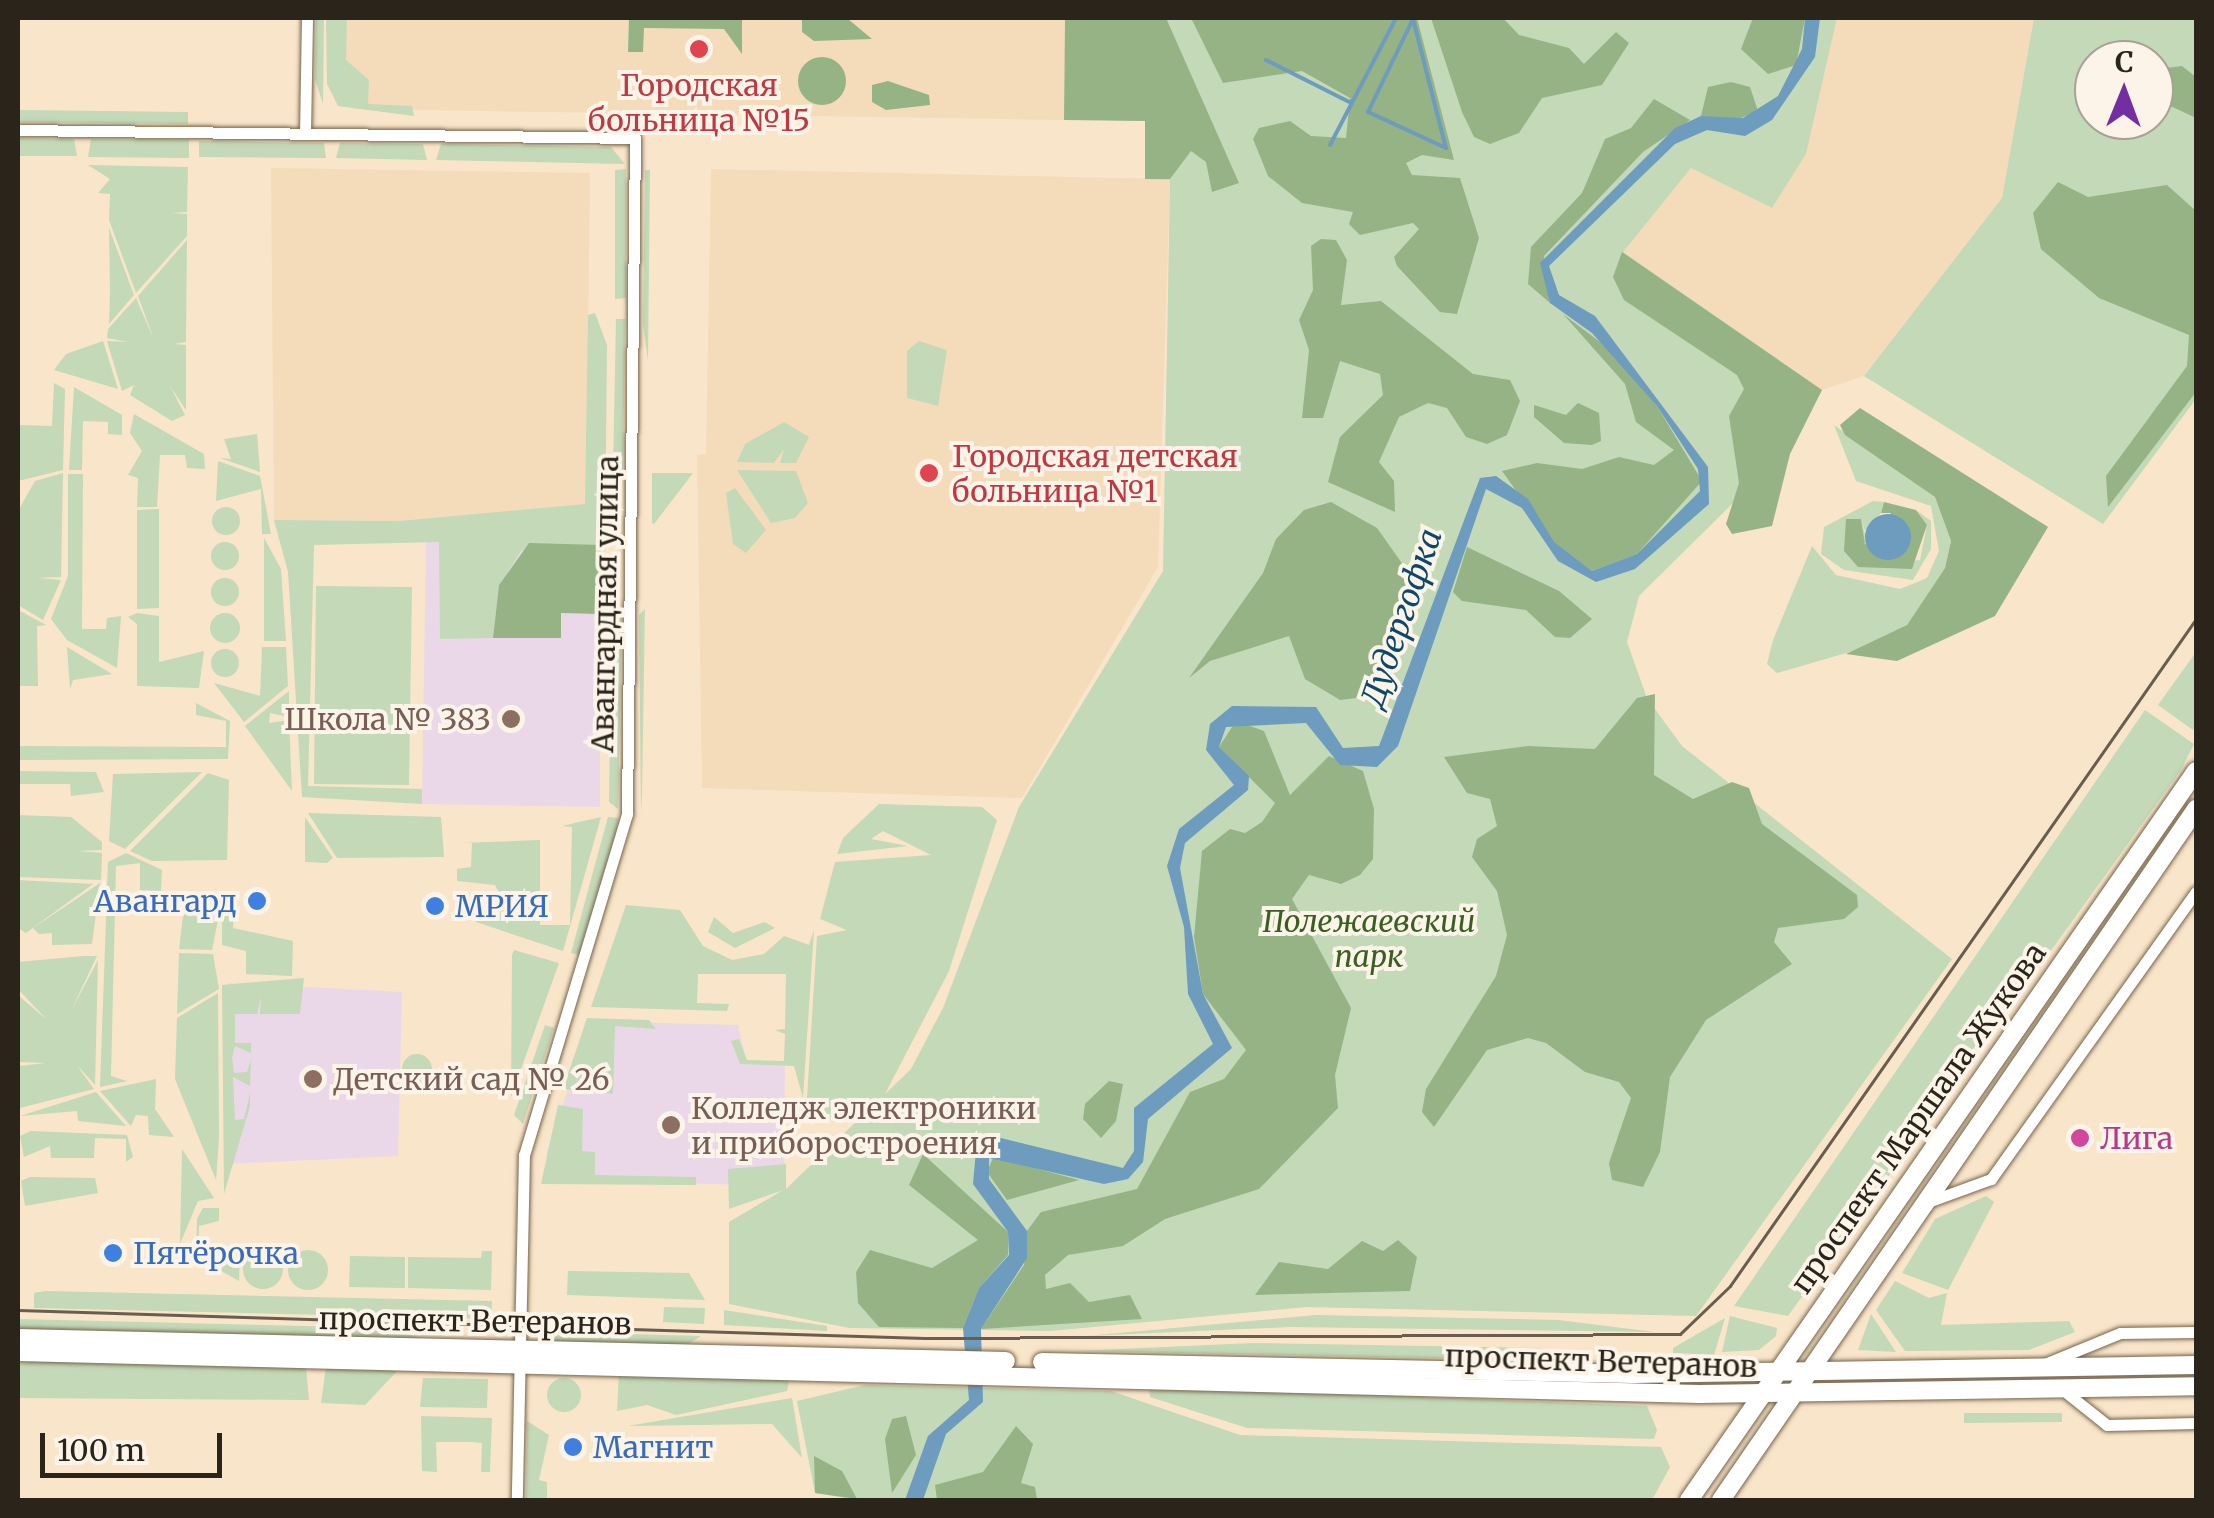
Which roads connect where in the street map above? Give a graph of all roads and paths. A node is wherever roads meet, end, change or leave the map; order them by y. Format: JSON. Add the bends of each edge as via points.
{"nodes":[{"id":1,"x":307,"y":18,"type":"edge"},
{"id":2,"x":18,"y":130,"type":"edge"},
{"id":3,"x":306,"y":133,"type":"junction"},
{"id":4,"x":2196,"y":771,"type":"edge"},
{"id":5,"x":2196,"y":809,"type":"edge"},
{"id":6,"x":2196,"y":892,"type":"edge"},
{"id":7,"x":1921,"y":1204,"type":"junction"},
{"id":8,"x":2196,"y":1332,"type":"edge"},
{"id":9,"x":18,"y":1338,"type":"edge"},
{"id":10,"x":18,"y":1352,"type":"edge"},
{"id":11,"x":519,"y":1356,"type":"junction"},
{"id":12,"x":2196,"y":1365,"type":"edge"},
{"id":13,"x":2038,"y":1367,"type":"junction"},
{"id":14,"x":1004,"y":1368,"type":"junction"},
{"id":15,"x":1771,"y":1372,"type":"junction"},
{"id":16,"x":1804,"y":1372,"type":"junction"},
{"id":17,"x":2196,"y":1386,"type":"edge"},
{"id":18,"x":2061,"y":1388,"type":"junction"},
{"id":19,"x":1792,"y":1393,"type":"junction"},
{"id":20,"x":1757,"y":1394,"type":"junction"},
{"id":21,"x":2196,"y":1423,"type":"edge"},
{"id":22,"x":518,"y":1500,"type":"edge"},
{"id":23,"x":1689,"y":1500,"type":"edge"},
{"id":24,"x":1721,"y":1500,"type":"edge"}],
"edges":[{"from":1,"to":3,"type":"street"},
{"from":2,"to":3,"type":"street"},
{"from":3,"to":11,"type":"street","name":"Авангардная улица","via":[[636,138],[627,814],[524,1155]]},
{"from":4,"to":15,"type":"main road","name":"проспект Маршала Жукова"},
{"from":5,"to":7,"type":"main road","name":"проспект Маршала Жукова"},
{"from":6,"to":7,"type":"street","via":[[1991,1179]]},
{"from":7,"to":16,"type":"main road","name":"проспект Маршала Жукова"},
{"from":8,"to":13,"type":"street","via":[[2120,1333]]},
{"from":9,"to":11,"type":"main road","name":"проспект Ветеранов"},
{"from":10,"to":11,"type":"main road","name":"проспект Ветеранов"},
{"from":11,"to":14,"type":"main road","name":"проспект Ветеранов"},
{"from":11,"to":22,"type":"street","name":"Авангардная улица"},
{"from":12,"to":13,"type":"main road","name":"проспект Ветеранов"},
{"from":13,"to":16,"type":"main road","name":"проспект Ветеранов"},
{"from":14,"to":15,"type":"main road","name":"проспект Ветеранов"},
{"from":14,"to":20,"type":"main road","name":"проспект Ветеранов"},
{"from":15,"to":16,"type":"main road","name":"проспект Ветеранов"},
{"from":15,"to":20,"type":"main road","name":"проспект Маршала Жукова"},
{"from":16,"to":19,"type":"main road","name":"проспект Маршала Жукова"},
{"from":17,"to":18,"type":"main road","name":"проспект Ветеранов"},
{"from":18,"to":19,"type":"main road","name":"проспект Ветеранов"},
{"from":18,"to":21,"type":"street","via":[[2106,1425]]},
{"from":19,"to":20,"type":"main road","name":"проспект Ветеранов"},
{"from":19,"to":24,"type":"main road","name":"проспект Маршала Жукова"},
{"from":20,"to":23,"type":"main road","name":"проспект Маршала Жукова"}]}
